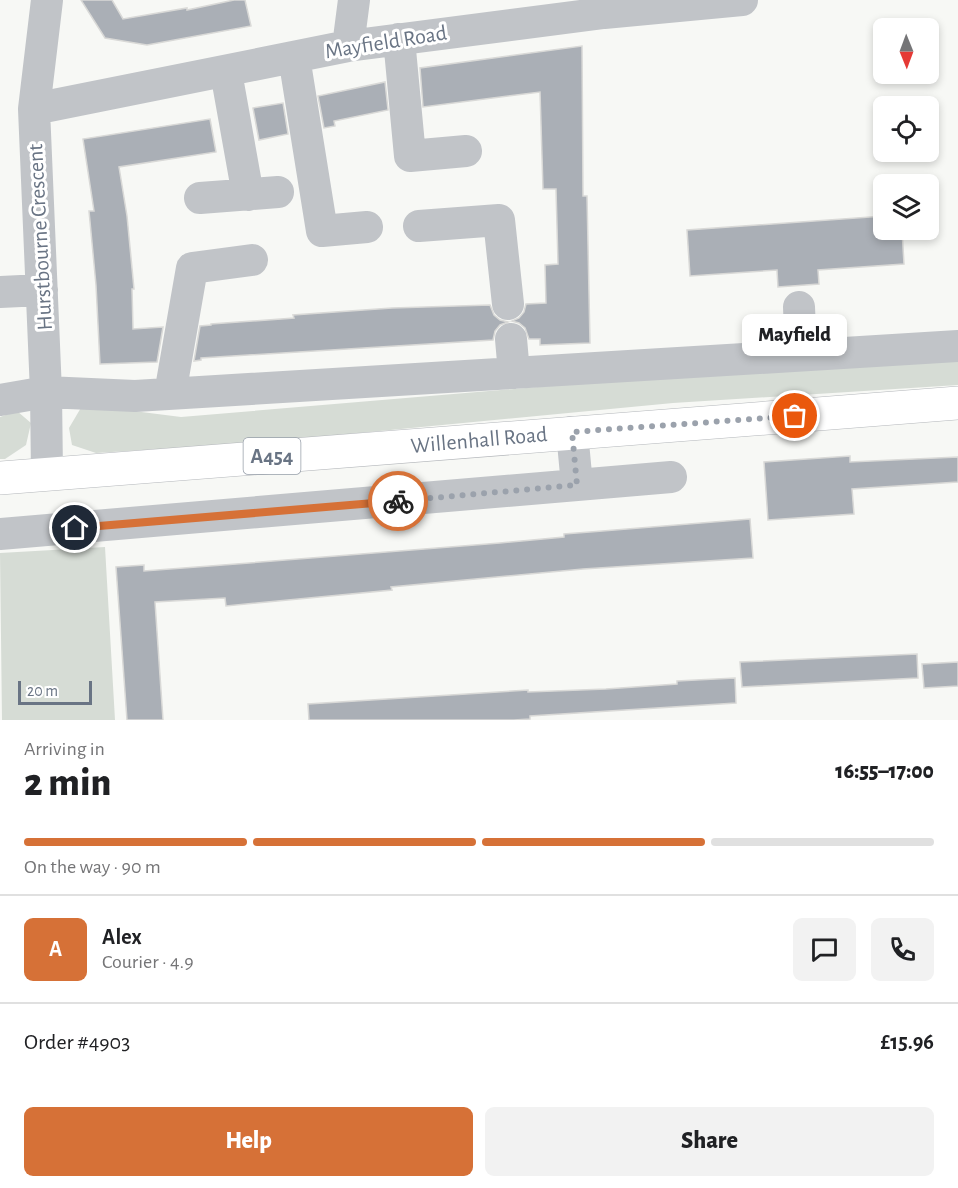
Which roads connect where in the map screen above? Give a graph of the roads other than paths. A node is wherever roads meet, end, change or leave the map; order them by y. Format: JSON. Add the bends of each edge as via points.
{"nodes":[{"id":1,"x":47,"y":0,"type":"edge"},
{"id":2,"x":354,"y":0,"type":"edge"},
{"id":3,"x":742,"y":0,"type":"edge"},
{"id":4,"x":604,"y":6,"type":"edge"},
{"id":5,"x":399,"y":39,"type":"junction"},
{"id":6,"x":348,"y":46,"type":"junction"},
{"id":7,"x":294,"y":57,"type":"junction"},
{"id":8,"x":225,"y":72,"type":"junction"},
{"id":9,"x":34,"y":109,"type":"junction"},
{"id":10,"x":466,"y":151,"type":"dead end"},
{"id":11,"x":200,"y":198,"type":"dead end"},
{"id":12,"x":419,"y":226,"type":"dead end"},
{"id":13,"x":368,"y":227,"type":"dead end"},
{"id":14,"x":252,"y":260,"type":"dead end"},
{"id":15,"x":42,"y":290,"type":"junction"},
{"id":16,"x":0,"y":292,"type":"edge"},
{"id":17,"x":508,"y":304,"type":"dead end"},
{"id":18,"x":799,"y":307,"type":"dead end"},
{"id":19,"x":511,"y":339,"type":"dead end"},
{"id":20,"x":958,"y":346,"type":"edge"},
{"id":21,"x":801,"y":355,"type":"junction"},
{"id":22,"x":514,"y":373,"type":"junction"},
{"id":23,"x":46,"y":392,"type":"junction"},
{"id":24,"x":170,"y":394,"type":"junction"},
{"id":25,"x":0,"y":400,"type":"edge"},
{"id":26,"x":958,"y":403,"type":"edge"},
{"id":27,"x":572,"y":432,"type":"junction"},
{"id":28,"x":47,"y":474,"type":"junction"},
{"id":29,"x":671,"y":477,"type":"dead end"},
{"id":30,"x":0,"y":478,"type":"edge"},
{"id":31,"x":577,"y":485,"type":"junction"},
{"id":32,"x":0,"y":534,"type":"edge"}],
"edges":[{"from":1,"to":9,"type":"street","name":"Hurstbourne Crescent"},
{"from":2,"to":6,"type":"street"},
{"from":3,"to":4,"type":"street","name":"Mayfield Road"},
{"from":4,"to":5,"type":"street","name":"Mayfield Road"},
{"from":5,"to":6,"type":"street","name":"Mayfield Road"},
{"from":5,"to":10,"type":"street","via":[[410,156]]},
{"from":6,"to":7,"type":"street","name":"Mayfield Road"},
{"from":7,"to":8,"type":"street","name":"Mayfield Road"},
{"from":7,"to":13,"type":"street","via":[[322,231]]},
{"from":8,"to":9,"type":"street","name":"Mayfield Road"},
{"from":8,"to":11,"type":"street","via":[[263,193]]},
{"from":9,"to":15,"type":"street","name":"Hurstbourne Crescent"},
{"from":12,"to":17,"type":"street","via":[[500,220]]},
{"from":14,"to":24,"type":"street","via":[[192,268]]},
{"from":15,"to":16,"type":"street"},
{"from":15,"to":23,"type":"street","name":"Hurstbourne Crescent"},
{"from":18,"to":21,"type":"street"},
{"from":19,"to":22,"type":"street"},
{"from":20,"to":21,"type":"street"},
{"from":21,"to":22,"type":"street"},
{"from":22,"to":24,"type":"street"},
{"from":23,"to":24,"type":"street"},
{"from":23,"to":25,"type":"street"},
{"from":23,"to":28,"type":"street","name":"Hurstbourne Crescent"},
{"from":26,"to":27,"type":"highway","name":"Willenhall Road","number":"A454"},
{"from":27,"to":28,"type":"highway","name":"Willenhall Road","number":"A454"},
{"from":27,"to":31,"type":"street"},
{"from":28,"to":30,"type":"highway","name":"Willenhall Road","number":"A454"},
{"from":29,"to":31,"type":"street"},
{"from":31,"to":32,"type":"street"}]}
